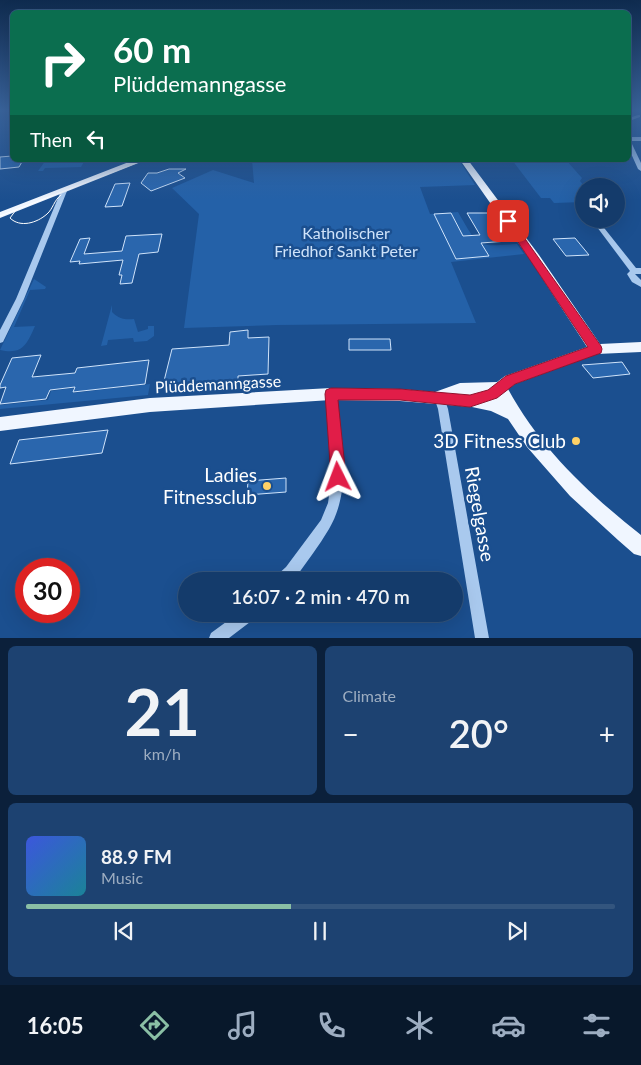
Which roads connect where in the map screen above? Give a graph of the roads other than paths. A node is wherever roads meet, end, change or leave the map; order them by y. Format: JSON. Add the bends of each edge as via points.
{"nodes":[{"id":1,"x":631,"y":148,"type":"edge"},
{"id":2,"x":137,"y":162,"type":"edge"},
{"id":3,"x":467,"y":164,"type":"edge"},
{"id":4,"x":641,"y":169,"type":"edge"},
{"id":5,"x":64,"y":190,"type":"junction"},
{"id":6,"x":0,"y":215,"type":"edge"},
{"id":7,"x":602,"y":228,"type":"edge"},
{"id":8,"x":638,"y":271,"type":"edge"},
{"id":9,"x":641,"y":284,"type":"edge"},
{"id":10,"x":0,"y":339,"type":"edge"},
{"id":11,"x":641,"y":347,"type":"edge"},
{"id":12,"x":596,"y":349,"type":"junction"},
{"id":13,"x":500,"y":388,"type":"junction"},
{"id":14,"x":331,"y":394,"type":"junction"},
{"id":15,"x":439,"y":397,"type":"junction"},
{"id":16,"x":470,"y":401,"type":"junction"},
{"id":17,"x":514,"y":414,"type":"junction"},
{"id":18,"x":0,"y":424,"type":"edge"},
{"id":19,"x":641,"y":547,"type":"edge"},
{"id":20,"x":291,"y":572,"type":"edge"},
{"id":21,"x":238,"y":622,"type":"edge"},
{"id":22,"x":216,"y":638,"type":"edge"},
{"id":23,"x":482,"y":638,"type":"edge"}],
"edges":[{"from":1,"to":4,"type":"street"},
{"from":2,"to":5,"type":"main road"},
{"from":3,"to":12,"type":"main road","via":[[536,258]]},
{"from":5,"to":6,"type":"main road"},
{"from":5,"to":10,"type":"street"},
{"from":7,"to":8,"type":"street"},
{"from":8,"to":9,"type":"street","via":[[631,276]]},
{"from":11,"to":12,"type":"main road","name":"Plüddemanngasse"},
{"from":12,"to":13,"type":"main road","name":"Plüddemanngasse","via":[[510,380]]},
{"from":13,"to":15,"type":"main road","name":"Plüddemanngasse","via":[[486,386],[447,391]]},
{"from":13,"to":16,"type":"main road","name":"Plüddemanngasse"},
{"from":13,"to":17,"type":"main road"},
{"from":14,"to":15,"type":"main road","name":"Plüddemanngasse"},
{"from":14,"to":18,"type":"main road","name":"Plüddemanngasse","via":[[150,405]]},
{"from":14,"to":20,"type":"street","via":[[339,467],[334,503],[325,524]]},
{"from":15,"to":16,"type":"main road","name":"Plüddemanngasse"},
{"from":15,"to":23,"type":"street","name":"Riegelgasse"},
{"from":16,"to":17,"type":"main road","via":[[493,405]]},
{"from":17,"to":19,"type":"main road","via":[[544,455]]},
{"from":21,"to":22,"type":"street"}]}
